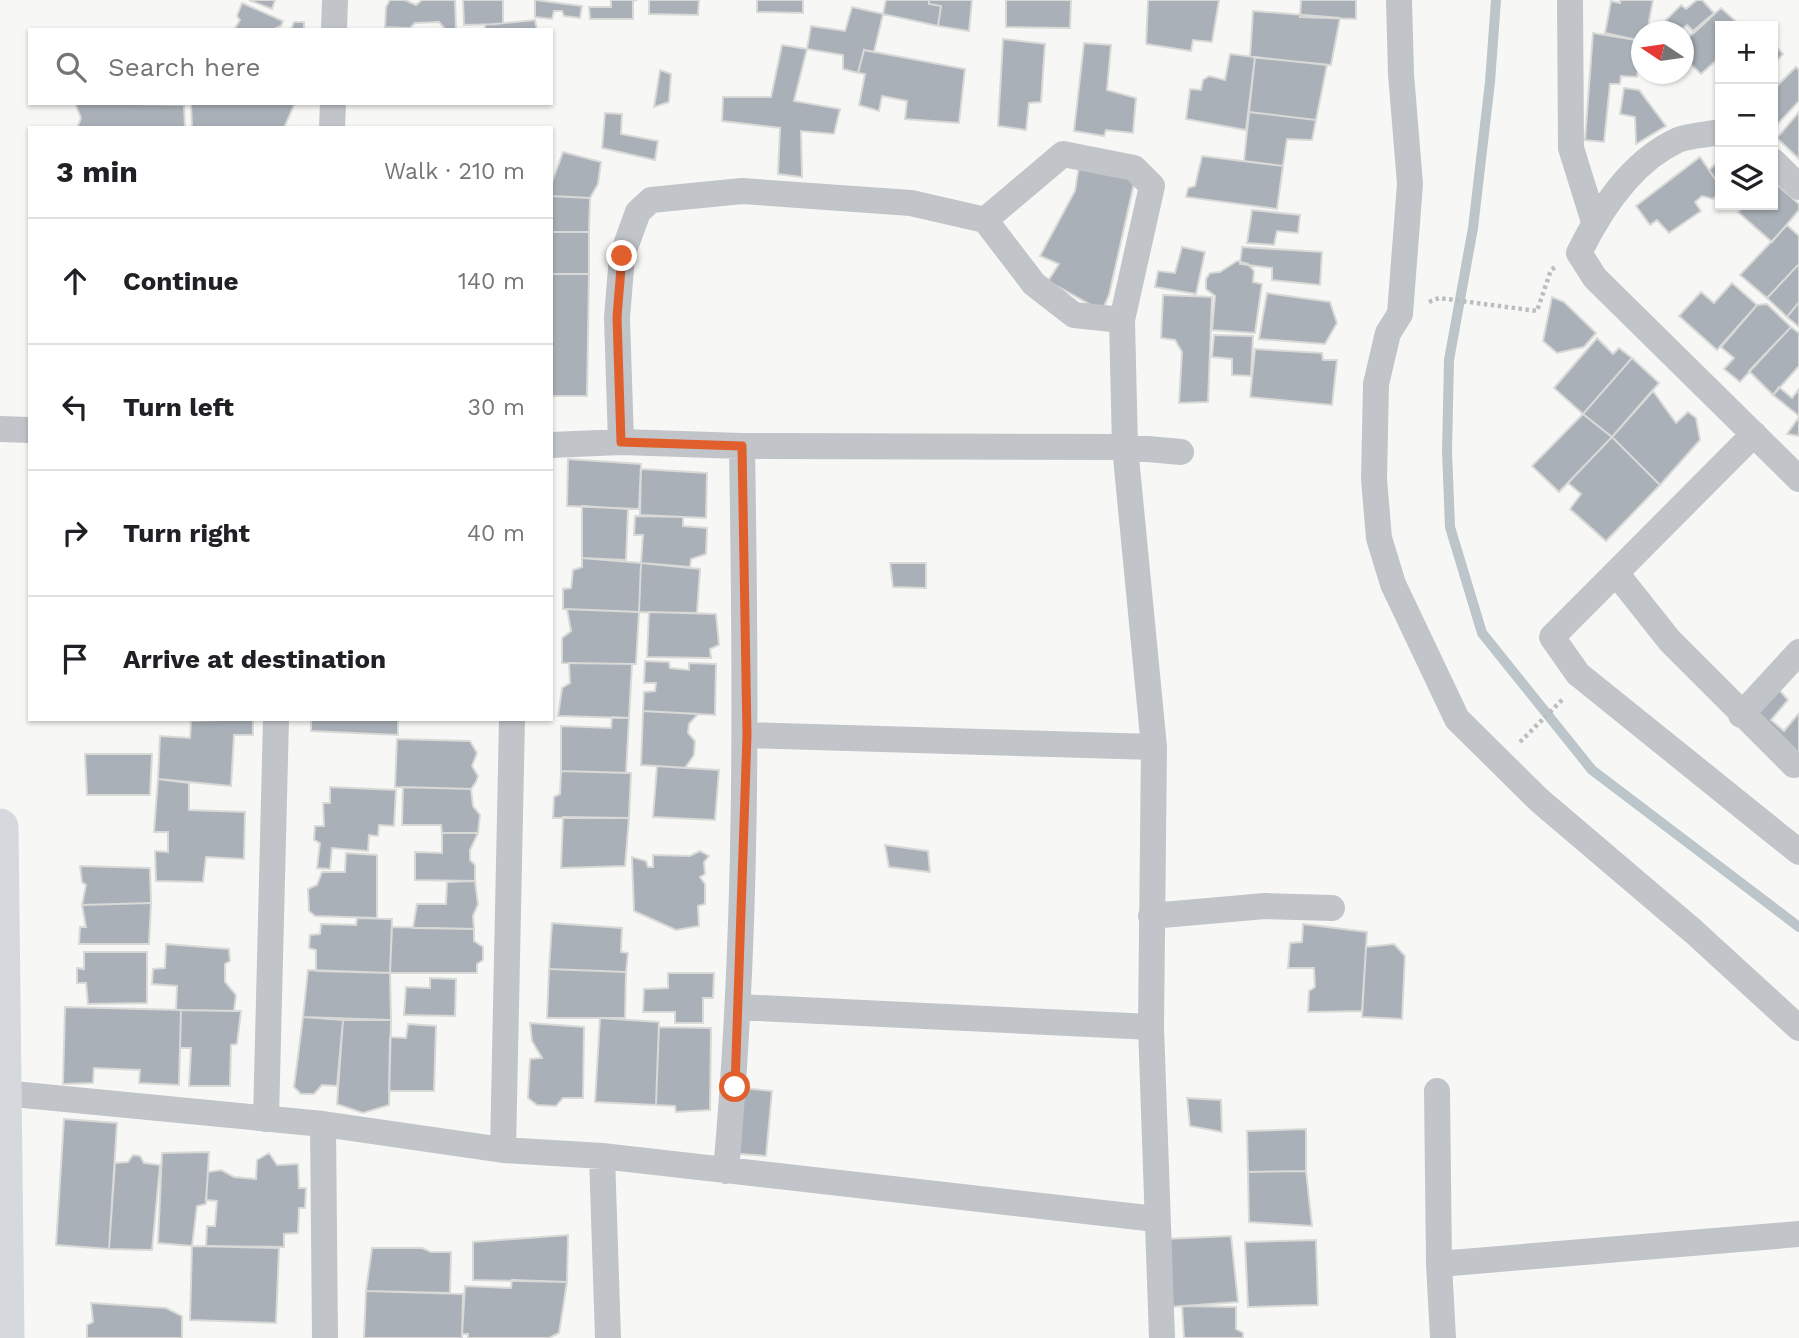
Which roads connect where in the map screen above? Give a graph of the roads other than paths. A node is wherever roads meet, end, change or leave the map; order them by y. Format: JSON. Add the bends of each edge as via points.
{"nodes":[{"id":1,"x":335,"y":0,"type":"edge"},
{"id":2,"x":1399,"y":0,"type":"edge"},
{"id":3,"x":1570,"y":0,"type":"edge"},
{"id":4,"x":334,"y":28,"type":"edge"},
{"id":5,"x":333,"y":105,"type":"edge"},
{"id":6,"x":332,"y":126,"type":"edge"},
{"id":7,"x":1715,"y":133,"type":"edge"},
{"id":8,"x":1778,"y":166,"type":"edge"},
{"id":9,"x":1799,"y":187,"type":"edge"},
{"id":10,"x":985,"y":220,"type":"junction"},
{"id":11,"x":1594,"y":222,"type":"junction"},
{"id":12,"x":1122,"y":320,"type":"junction"},
{"id":13,"x":0,"y":429,"type":"edge"},
{"id":14,"x":28,"y":430,"type":"edge"},
{"id":15,"x":1754,"y":434,"type":"junction"},
{"id":16,"x":621,"y":442,"type":"junction"},
{"id":17,"x":553,"y":445,"type":"edge"},
{"id":18,"x":742,"y":446,"type":"junction"},
{"id":19,"x":1125,"y":447,"type":"junction"},
{"id":20,"x":1181,"y":452,"type":"dead end"},
{"id":21,"x":1799,"y":479,"type":"edge"},
{"id":22,"x":1616,"y":573,"type":"junction"},
{"id":23,"x":1799,"y":652,"type":"edge"},
{"id":24,"x":1741,"y":715,"type":"junction"},
{"id":25,"x":276,"y":721,"type":"edge"},
{"id":26,"x":512,"y":721,"type":"edge"},
{"id":27,"x":747,"y":735,"type":"junction"},
{"id":28,"x":1154,"y":747,"type":"junction"},
{"id":29,"x":1794,"y":765,"type":"dead end"},
{"id":30,"x":0,"y":827,"type":"edge"},
{"id":31,"x":1799,"y":852,"type":"edge"},
{"id":32,"x":1332,"y":908,"type":"dead end"},
{"id":33,"x":1151,"y":916,"type":"junction"},
{"id":34,"x":739,"y":1007,"type":"junction"},
{"id":35,"x":1152,"y":1027,"type":"junction"},
{"id":36,"x":1799,"y":1028,"type":"edge"},
{"id":37,"x":1437,"y":1091,"type":"dead end"},
{"id":38,"x":3,"y":1093,"type":"junction"},
{"id":39,"x":266,"y":1119,"type":"junction"},
{"id":40,"x":323,"y":1124,"type":"junction"},
{"id":41,"x":503,"y":1150,"type":"junction"},
{"id":42,"x":602,"y":1156,"type":"junction"},
{"id":43,"x":726,"y":1171,"type":"junction"},
{"id":44,"x":1156,"y":1219,"type":"junction"},
{"id":45,"x":2,"y":1231,"type":"edge"},
{"id":46,"x":1799,"y":1234,"type":"edge"},
{"id":47,"x":1439,"y":1264,"type":"junction"},
{"id":48,"x":6,"y":1338,"type":"edge"},
{"id":49,"x":325,"y":1338,"type":"edge"},
{"id":50,"x":608,"y":1338,"type":"edge"},
{"id":51,"x":1162,"y":1338,"type":"edge"},
{"id":52,"x":1443,"y":1338,"type":"edge"}],
"edges":[{"from":1,"to":4,"type":"street"},
{"from":2,"to":36,"type":"street","via":[[1410,184],[1399,314],[1388,333],[1376,384],[1374,479],[1378,538],[1393,584],[1457,719],[1539,800]]},
{"from":3,"to":11,"type":"street","via":[[1571,148]]},
{"from":5,"to":6,"type":"street"},
{"from":7,"to":11,"type":"street","via":[[1678,139],[1633,173]]},
{"from":8,"to":9,"type":"street"},
{"from":10,"to":12,"type":"street","via":[[1034,284],[1074,315]]},
{"from":10,"to":12,"type":"street","via":[[1063,153],[1134,168],[1152,186]]},
{"from":10,"to":16,"type":"street","via":[[911,204],[742,191],[651,200],[638,212],[622,256],[617,317]]},
{"from":11,"to":15,"type":"street","via":[[1579,253],[1595,278]]},
{"from":12,"to":19,"type":"street"},
{"from":13,"to":14,"type":"street"},
{"from":15,"to":21,"type":"street"},
{"from":15,"to":22,"type":"street"},
{"from":16,"to":17,"type":"street"},
{"from":16,"to":18,"type":"street"},
{"from":18,"to":19,"type":"street"},
{"from":18,"to":27,"type":"street"},
{"from":19,"to":20,"type":"street"},
{"from":19,"to":28,"type":"street"},
{"from":22,"to":24,"type":"street","via":[[1670,641]]},
{"from":22,"to":31,"type":"street","via":[[1552,637],[1578,674]]},
{"from":23,"to":24,"type":"street"},
{"from":24,"to":29,"type":"street"},
{"from":25,"to":39,"type":"street"},
{"from":26,"to":41,"type":"street"},
{"from":27,"to":28,"type":"street"},
{"from":27,"to":34,"type":"street"},
{"from":28,"to":33,"type":"street"},
{"from":30,"to":38,"type":"main road"},
{"from":32,"to":33,"type":"street","via":[[1265,906]]},
{"from":33,"to":35,"type":"street"},
{"from":34,"to":35,"type":"street"},
{"from":34,"to":43,"type":"street"},
{"from":35,"to":44,"type":"street"},
{"from":37,"to":47,"type":"street"},
{"from":38,"to":39,"type":"street"},
{"from":38,"to":45,"type":"main road"},
{"from":39,"to":40,"type":"street"},
{"from":40,"to":41,"type":"street"},
{"from":40,"to":49,"type":"street"},
{"from":41,"to":42,"type":"street"},
{"from":42,"to":43,"type":"street"},
{"from":42,"to":50,"type":"street"},
{"from":43,"to":44,"type":"street"},
{"from":44,"to":51,"type":"street"},
{"from":45,"to":48,"type":"main road"},
{"from":46,"to":47,"type":"street"},
{"from":47,"to":52,"type":"street"}]}
